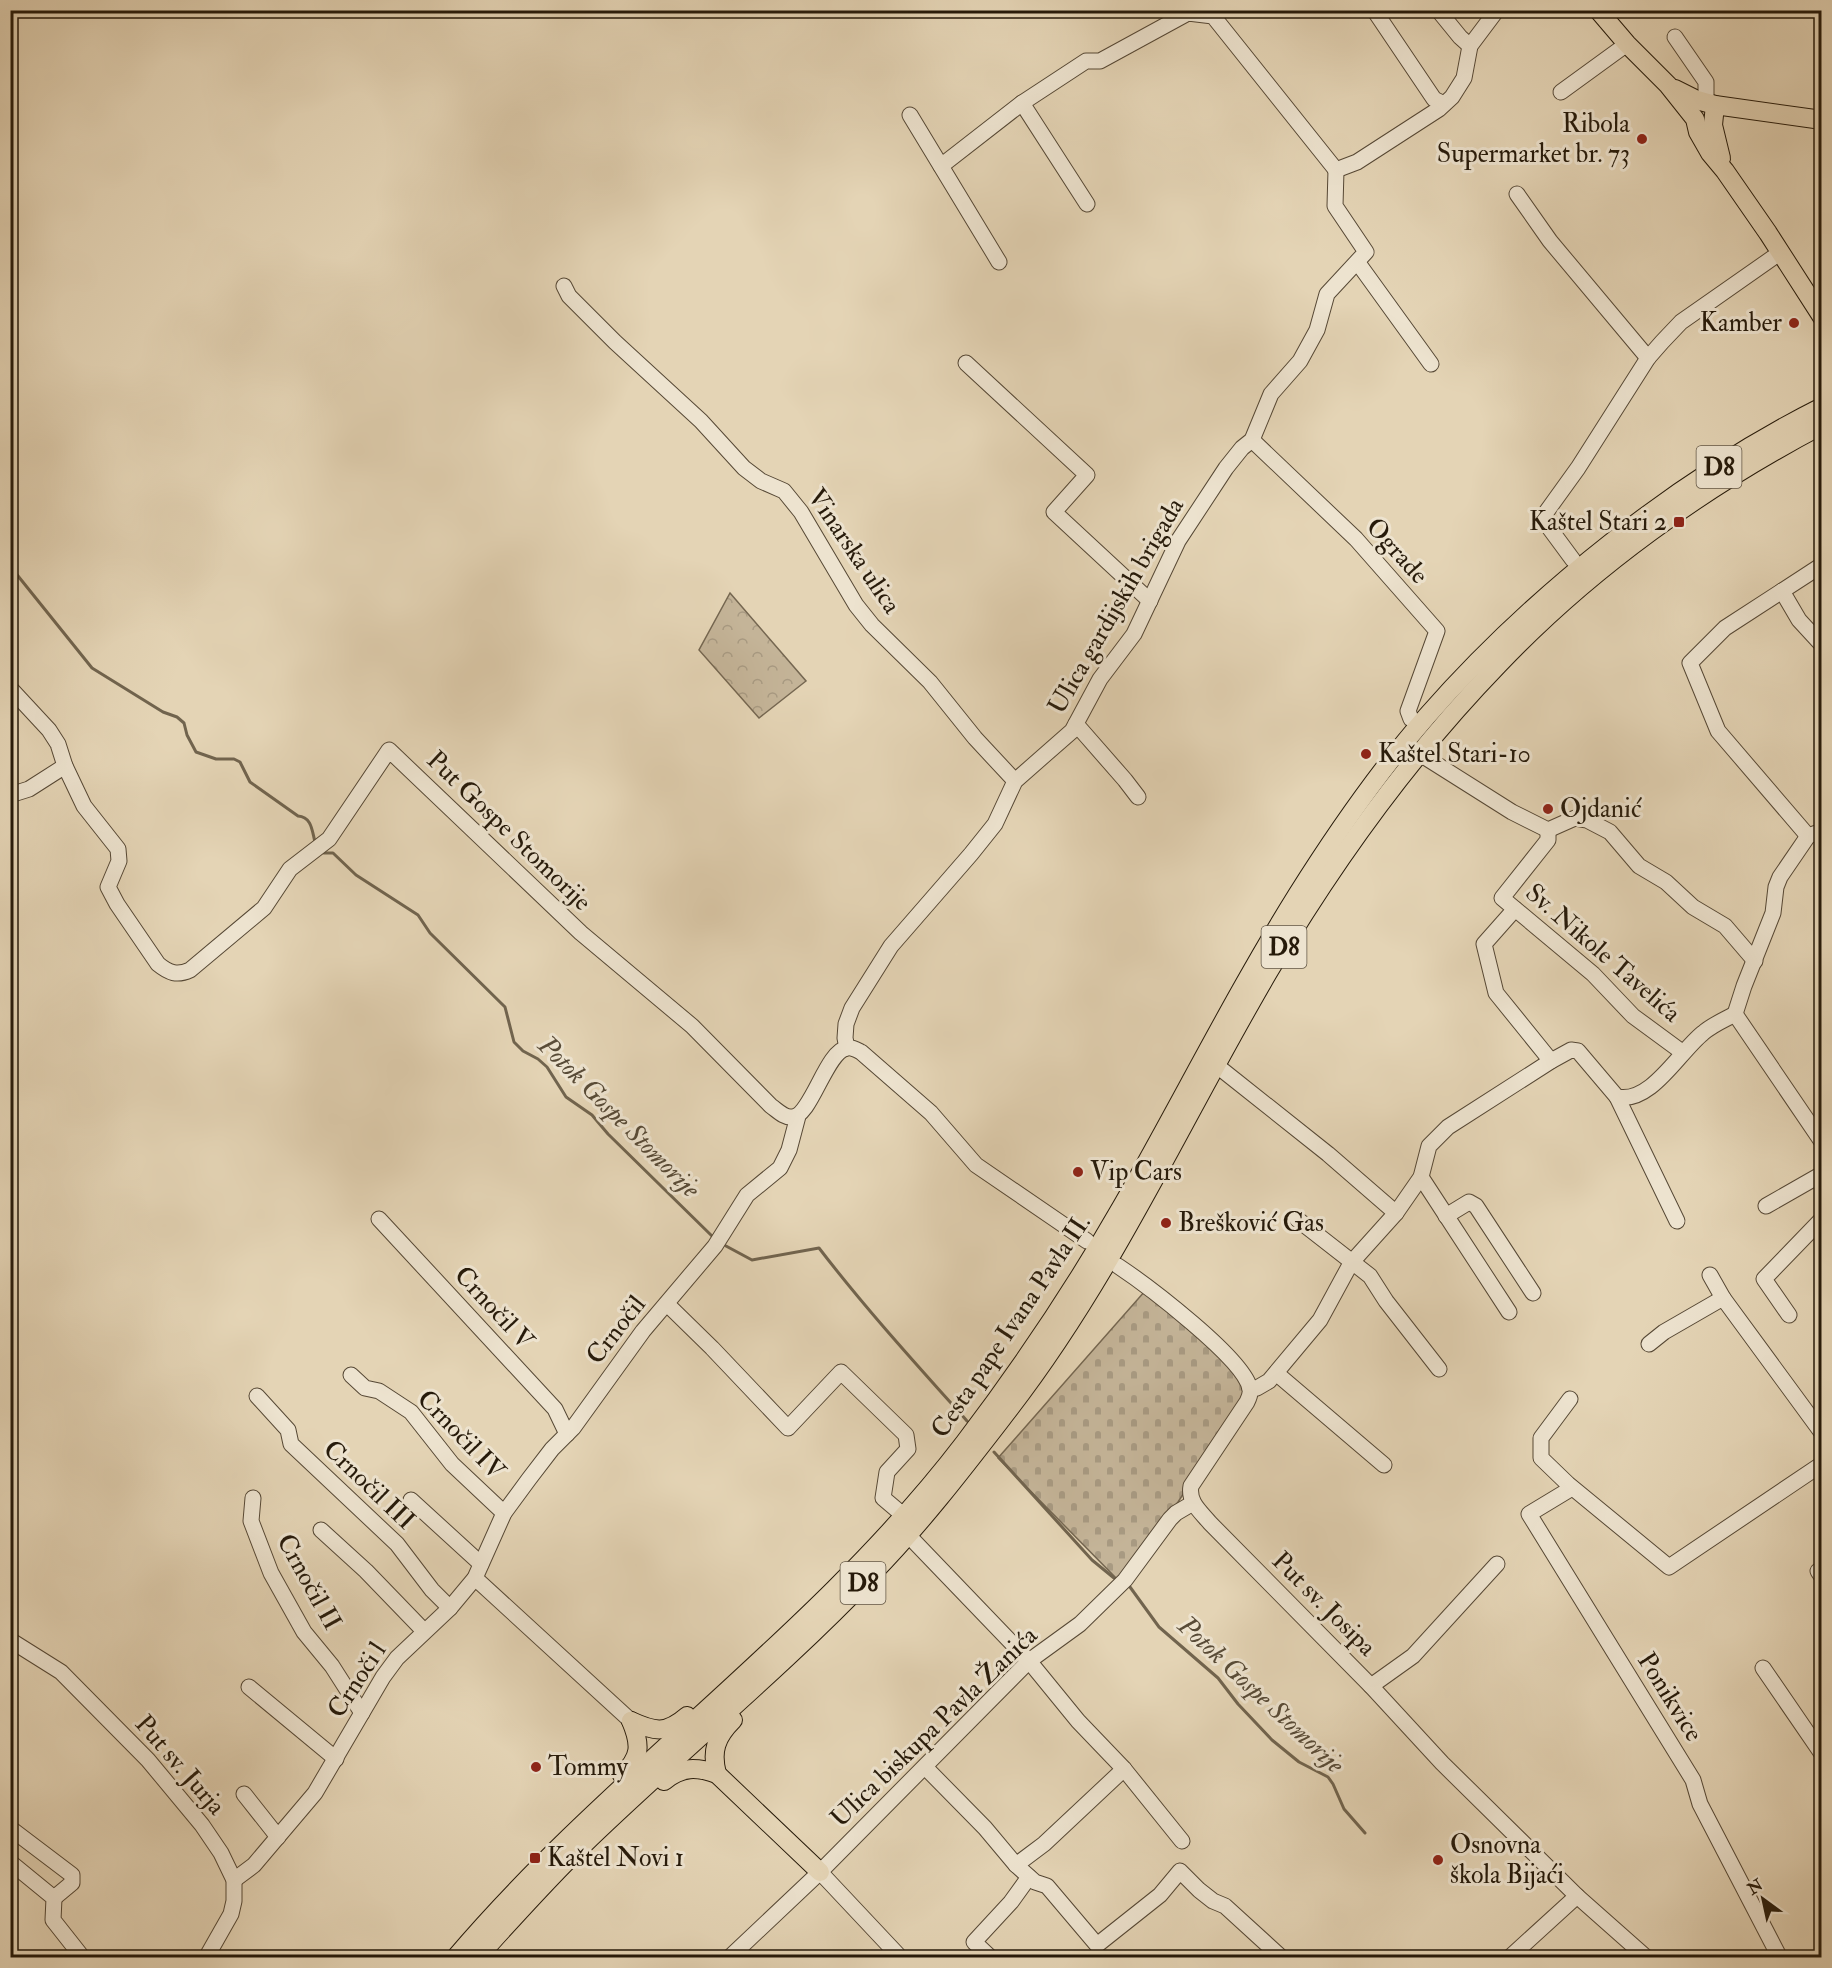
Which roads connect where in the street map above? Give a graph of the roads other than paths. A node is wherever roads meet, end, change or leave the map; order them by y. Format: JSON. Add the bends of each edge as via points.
{"nodes":[{"id":1,"x":1374,"y":10,"type":"edge"},
{"id":2,"x":1438,"y":10,"type":"edge"},
{"id":3,"x":1497,"y":10,"type":"edge"},
{"id":4,"x":1598,"y":10,"type":"edge"},
{"id":5,"x":1675,"y":37,"type":"dead end"},
{"id":6,"x":1627,"y":44,"type":"junction"},
{"id":7,"x":1470,"y":46,"type":"junction"},
{"id":8,"x":1668,"y":85,"type":"junction"},
{"id":9,"x":1561,"y":92,"type":"dead end"},
{"id":10,"x":1706,"y":102,"type":"junction"},
{"id":11,"x":1022,"y":103,"type":"junction"},
{"id":12,"x":1444,"y":104,"type":"junction"},
{"id":13,"x":910,"y":115,"type":"dead end"},
{"id":14,"x":1695,"y":119,"type":"junction"},
{"id":15,"x":1821,"y":120,"type":"edge"},
{"id":16,"x":941,"y":166,"type":"junction"},
{"id":17,"x":1336,"y":170,"type":"junction"},
{"id":18,"x":1725,"y":171,"type":"junction"},
{"id":19,"x":1517,"y":194,"type":"dead end"},
{"id":20,"x":1087,"y":204,"type":"dead end"},
{"id":21,"x":1781,"y":252,"type":"junction"},
{"id":22,"x":999,"y":262,"type":"dead end"},
{"id":23,"x":1358,"y":263,"type":"junction"},
{"id":24,"x":564,"y":286,"type":"dead end"},
{"id":25,"x":1821,"y":317,"type":"edge"},
{"id":26,"x":1648,"y":358,"type":"junction"},
{"id":27,"x":966,"y":363,"type":"dead end"},
{"id":28,"x":1431,"y":364,"type":"dead end"},
{"id":29,"x":1821,"y":399,"type":"edge"},
{"id":30,"x":1816,"y":422,"type":"edge"},
{"id":31,"x":1252,"y":440,"type":"junction"},
{"id":32,"x":1573,"y":560,"type":"dead end"},
{"id":33,"x":1821,"y":565,"type":"edge"},
{"id":34,"x":1782,"y":591,"type":"junction"},
{"id":35,"x":1150,"y":601,"type":"junction"},
{"id":36,"x":1821,"y":645,"type":"edge"},
{"id":37,"x":10,"y":688,"type":"edge"},
{"id":38,"x":1411,"y":720,"type":"dead end"},
{"id":39,"x":1076,"y":724,"type":"junction"},
{"id":40,"x":1428,"y":759,"type":"dead end"},
{"id":41,"x":65,"y":766,"type":"junction"},
{"id":42,"x":1015,"y":781,"type":"junction"},
{"id":43,"x":10,"y":795,"type":"edge"},
{"id":44,"x":1138,"y":797,"type":"dead end"},
{"id":45,"x":1548,"y":830,"type":"junction"},
{"id":46,"x":1815,"y":833,"type":"edge"},
{"id":47,"x":1515,"y":909,"type":"junction"},
{"id":48,"x":1755,"y":961,"type":"junction"},
{"id":49,"x":1735,"y":1014,"type":"junction"},
{"id":50,"x":848,"y":1048,"type":"junction"},
{"id":51,"x":1682,"y":1052,"type":"junction"},
{"id":52,"x":1551,"y":1061,"type":"junction"},
{"id":53,"x":1216,"y":1065,"type":"junction"},
{"id":54,"x":1617,"y":1097,"type":"junction"},
{"id":55,"x":798,"y":1116,"type":"junction"},
{"id":56,"x":1821,"y":1142,"type":"edge"},
{"id":57,"x":1167,"y":1156,"type":"junction"},
{"id":58,"x":1821,"y":1174,"type":"edge"},
{"id":59,"x":1421,"y":1177,"type":"junction"},
{"id":60,"x":1124,"y":1203,"type":"junction"},
{"id":61,"x":1766,"y":1206,"type":"dead end"},
{"id":62,"x":1396,"y":1213,"type":"junction"},
{"id":63,"x":1446,"y":1216,"type":"junction"},
{"id":64,"x":1297,"y":1219,"type":"dead end"},
{"id":65,"x":379,"y":1220,"type":"dead end"},
{"id":66,"x":1677,"y":1221,"type":"dead end"},
{"id":67,"x":1819,"y":1226,"type":"edge"},
{"id":68,"x":1087,"y":1241,"type":"junction"},
{"id":69,"x":1352,"y":1263,"type":"junction"},
{"id":70,"x":1118,"y":1266,"type":"junction"},
{"id":71,"x":1710,"y":1275,"type":"dead end"},
{"id":72,"x":1074,"y":1287,"type":"junction"},
{"id":73,"x":1533,"y":1293,"type":"dead end"},
{"id":74,"x":1723,"y":1298,"type":"junction"},
{"id":75,"x":667,"y":1304,"type":"junction"},
{"id":76,"x":1078,"y":1310,"type":"junction"},
{"id":77,"x":1509,"y":1312,"type":"dead end"},
{"id":78,"x":1789,"y":1315,"type":"dead end"},
{"id":79,"x":1649,"y":1344,"type":"dead end"},
{"id":80,"x":1439,"y":1369,"type":"dead end"},
{"id":81,"x":1276,"y":1373,"type":"junction"},
{"id":82,"x":351,"y":1376,"type":"dead end"},
{"id":83,"x":1250,"y":1389,"type":"junction"},
{"id":84,"x":257,"y":1396,"type":"dead end"},
{"id":85,"x":1570,"y":1399,"type":"dead end"},
{"id":86,"x":1821,"y":1433,"type":"edge"},
{"id":87,"x":567,"y":1434,"type":"junction"},
{"id":88,"x":1821,"y":1464,"type":"edge"},
{"id":89,"x":1384,"y":1465,"type":"dead end"},
{"id":90,"x":1572,"y":1488,"type":"junction"},
{"id":91,"x":253,"y":1498,"type":"dead end"},
{"id":92,"x":411,"y":1500,"type":"dead end"},
{"id":93,"x":1193,"y":1503,"type":"junction"},
{"id":94,"x":504,"y":1513,"type":"junction"},
{"id":95,"x":903,"y":1515,"type":"junction"},
{"id":96,"x":321,"y":1530,"type":"dead end"},
{"id":97,"x":908,"y":1535,"type":"junction"},
{"id":98,"x":1497,"y":1564,"type":"dead end"},
{"id":99,"x":478,"y":1571,"type":"junction"},
{"id":100,"x":450,"y":1608,"type":"junction"},
{"id":101,"x":424,"y":1631,"type":"junction"},
{"id":102,"x":10,"y":1640,"type":"edge"},
{"id":103,"x":1029,"y":1661,"type":"junction"},
{"id":104,"x":1763,"y":1668,"type":"dead end"},
{"id":105,"x":1371,"y":1686,"type":"junction"},
{"id":106,"x":249,"y":1687,"type":"dead end"},
{"id":107,"x":741,"y":1700,"type":"junction"},
{"id":108,"x":715,"y":1702,"type":"junction"},
{"id":109,"x":362,"y":1713,"type":"junction"},
{"id":110,"x":631,"y":1721,"type":"junction"},
{"id":111,"x":1821,"y":1754,"type":"edge"},
{"id":112,"x":336,"y":1759,"type":"junction"},
{"id":113,"x":925,"y":1767,"type":"junction"},
{"id":114,"x":1124,"y":1769,"type":"junction"},
{"id":115,"x":717,"y":1774,"type":"junction"},
{"id":116,"x":244,"y":1794,"type":"dead end"},
{"id":117,"x":604,"y":1804,"type":"junction"},
{"id":118,"x":626,"y":1804,"type":"junction"},
{"id":119,"x":10,"y":1828,"type":"edge"},
{"id":120,"x":278,"y":1837,"type":"junction"},
{"id":121,"x":1182,"y":1841,"type":"dead end"},
{"id":122,"x":10,"y":1862,"type":"edge"},
{"id":123,"x":1016,"y":1865,"type":"junction"},
{"id":124,"x":820,"y":1872,"type":"junction"},
{"id":125,"x":1029,"y":1877,"type":"junction"},
{"id":126,"x":234,"y":1880,"type":"junction"},
{"id":127,"x":1577,"y":1896,"type":"junction"},
{"id":128,"x":54,"y":1898,"type":"junction"},
{"id":129,"x":82,"y":1958,"type":"edge"},
{"id":130,"x":206,"y":1958,"type":"edge"},
{"id":131,"x":455,"y":1958,"type":"edge"},
{"id":132,"x":477,"y":1958,"type":"edge"},
{"id":133,"x":729,"y":1958,"type":"edge"},
{"id":134,"x":896,"y":1958,"type":"edge"},
{"id":135,"x":991,"y":1958,"type":"edge"},
{"id":136,"x":1282,"y":1958,"type":"edge"},
{"id":137,"x":1509,"y":1958,"type":"edge"},
{"id":138,"x":1647,"y":1958,"type":"edge"},
{"id":139,"x":1780,"y":1958,"type":"edge"}],
"edges":[{"from":1,"to":12,"type":"street","via":[[1434,99]]},
{"from":2,"to":7,"type":"street"},
{"from":3,"to":7,"type":"street"},
{"from":4,"to":6,"type":"main road"},
{"from":5,"to":10,"type":"street","via":[[1706,82]]},
{"from":6,"to":8,"type":"main road"},
{"from":6,"to":9,"type":"street"},
{"from":7,"to":12,"type":"street","via":[[1464,78]]},
{"from":8,"to":10,"type":"main road"},
{"from":8,"to":14,"type":"main road"},
{"from":10,"to":14,"type":"main road"},
{"from":10,"to":15,"type":"main road"},
{"from":10,"to":18,"type":"main road"},
{"from":11,"to":16,"type":"street"},
{"from":11,"to":17,"type":"street","via":[[1086,61],[1100,61],[1188,13],[1213,16]]},
{"from":11,"to":20,"type":"street"},
{"from":12,"to":17,"type":"street","via":[[1357,162]]},
{"from":13,"to":16,"type":"street"},
{"from":14,"to":18,"type":"main road","via":[[1710,153]]},
{"from":16,"to":22,"type":"street"},
{"from":17,"to":23,"type":"street","via":[[1335,206],[1366,252]]},
{"from":18,"to":21,"type":"main road"},
{"from":19,"to":26,"type":"street","via":[[1550,241]]},
{"from":21,"to":25,"type":"main road"},
{"from":21,"to":26,"type":"street","via":[[1681,322]]},
{"from":23,"to":28,"type":"street"},
{"from":23,"to":31,"type":"street","name":"Ulica gardijskih brigada","via":[[1327,294],[1317,330],[1300,361],[1271,394]]},
{"from":24,"to":42,"type":"street","name":"Vinarska ulica","via":[[569,296],[701,421],[744,468],[784,491],[801,512],[861,612],[930,682]]},
{"from":26,"to":32,"type":"street","via":[[1542,518]]},
{"from":27,"to":35,"type":"street","via":[[1087,475],[1054,512]]},
{"from":29,"to":30,"type":"main road"},
{"from":30,"to":53,"type":"main road","name":"Cesta pape Ivana Pavla II.","number":"D8","via":[[1646,536],[1496,666],[1420,752],[1348,848],[1269,972]]},
{"from":30,"to":60,"type":"main road","name":"Cesta pape Ivana Pavla II.","number":"D8","via":[[1743,451],[1608,544],[1504,637],[1429,713],[1377,778],[1298,893]]},
{"from":31,"to":35,"type":"street","name":"Ulica gardijskih brigada","via":[[1226,468],[1178,541]]},
{"from":31,"to":38,"type":"street","name":"Ograde","via":[[1356,539],[1437,631],[1408,711]]},
{"from":33,"to":34,"type":"street"},
{"from":34,"to":36,"type":"street","via":[[1799,620]]},
{"from":34,"to":46,"type":"street","via":[[1725,628],[1690,663],[1718,731]]},
{"from":35,"to":39,"type":"street","name":"Ulica gardijskih brigada","via":[[1134,634],[1100,679]]},
{"from":37,"to":41,"type":"street","name":"Put Gospe Stomorije","via":[[49,730]]},
{"from":39,"to":42,"type":"street","name":"Ulica gardijskih brigada"},
{"from":39,"to":44,"type":"street"},
{"from":40,"to":45,"type":"street"},
{"from":41,"to":43,"type":"street","via":[[29,789]]},
{"from":41,"to":55,"type":"street","name":"Put Gospe Stomorije","via":[[84,806],[118,849],[119,861],[108,887],[117,904],[158,964],[176,974],[190,970],[264,908],[290,869],[329,839],[389,750],[581,933],[692,1026],[771,1106],[784,1116]]},
{"from":42,"to":50,"type":"street","name":"Ulica gardijskih brigada","via":[[995,824],[891,946],[852,1008],[846,1024]]},
{"from":45,"to":47,"type":"street","name":"Sv. Nikole Tavelića","via":[[1548,840],[1502,898]]},
{"from":45,"to":48,"type":"street","via":[[1575,818],[1610,832],[1639,866],[1725,926]]},
{"from":46,"to":48,"type":"street","via":[[1780,877],[1773,913]]},
{"from":47,"to":51,"type":"street","name":"Sv. Nikole Tavelića","via":[[1593,974],[1633,1016]]},
{"from":47,"to":52,"type":"street","via":[[1484,944],[1496,993]]},
{"from":48,"to":49,"type":"street"},
{"from":49,"to":51,"type":"street","via":[[1704,1032]]},
{"from":49,"to":56,"type":"street"},
{"from":50,"to":55,"type":"street","via":[[839,1053]]},
{"from":50,"to":68,"type":"street","via":[[861,1052],[931,1113],[976,1165]]},
{"from":51,"to":54,"type":"street","via":[[1652,1086],[1626,1099]]},
{"from":52,"to":54,"type":"street","via":[[1571,1050],[1578,1051]]},
{"from":52,"to":59,"type":"street","via":[[1448,1127],[1430,1146]]},
{"from":53,"to":57,"type":"main road","name":"Cesta pape Ivana Pavla II.","number":"D8"},
{"from":53,"to":62,"type":"street"},
{"from":54,"to":66,"type":"street"},
{"from":55,"to":75,"type":"street","name":"Crnočil","via":[[780,1168],[747,1195],[715,1246]]},
{"from":57,"to":70,"type":"main road","via":[[1160,1186]]},
{"from":57,"to":76,"type":"main road","name":"Cesta pape Ivana Pavla II.","number":"D8"},
{"from":58,"to":61,"type":"street"},
{"from":59,"to":62,"type":"street"},
{"from":59,"to":63,"type":"street"},
{"from":60,"to":68,"type":"main road","via":[[1105,1217]]},
{"from":60,"to":72,"type":"main road","name":"Cesta pape Ivana Pavla II.","number":"D8"},
{"from":62,"to":69,"type":"street"},
{"from":63,"to":73,"type":"street","via":[[1469,1202],[1476,1206]]},
{"from":63,"to":77,"type":"street"},
{"from":64,"to":69,"type":"street"},
{"from":65,"to":87,"type":"street","name":"Crnočil V","via":[[555,1409]]},
{"from":67,"to":78,"type":"street","via":[[1764,1279]]},
{"from":68,"to":72,"type":"main road","via":[[1072,1271]]},
{"from":69,"to":80,"type":"street","via":[[1370,1276]]},
{"from":69,"to":81,"type":"street","via":[[1320,1320]]},
{"from":70,"to":76,"type":"main road","via":[[1097,1299]]},
{"from":70,"to":83,"type":"street","via":[[1220,1347]]},
{"from":71,"to":74,"type":"street"},
{"from":72,"to":95,"type":"main road","name":"Cesta pape Ivana Pavla II.","number":"D8","via":[[964,1443]]},
{"from":74,"to":79,"type":"street"},
{"from":74,"to":86,"type":"street"},
{"from":75,"to":87,"type":"street","name":"Crnočil"},
{"from":75,"to":95,"type":"street","via":[[788,1428],[841,1372],[906,1436],[908,1449],[887,1472],[883,1498]]},
{"from":76,"to":97,"type":"main road","name":"Cesta pape Ivana Pavla II.","number":"D8","via":[[1014,1402]]},
{"from":81,"to":83,"type":"street"},
{"from":81,"to":89,"type":"street"},
{"from":82,"to":94,"type":"street","name":"Crnočil IV","via":[[365,1388],[379,1391],[411,1412],[452,1464]]},
{"from":83,"to":93,"type":"street","via":[[1247,1402],[1191,1486]]},
{"from":84,"to":100,"type":"street","name":"Crnočil III","via":[[288,1431],[291,1444],[397,1544]]},
{"from":85,"to":90,"type":"street","via":[[1541,1438],[1541,1458]]},
{"from":87,"to":94,"type":"street","name":"Crnočil"},
{"from":88,"to":90,"type":"street","via":[[1669,1567]]},
{"from":90,"to":139,"type":"street","name":"Ponikvice","via":[[1529,1514],[1693,1780],[1700,1804]]},
{"from":91,"to":109,"type":"street","name":"Crnočil II","via":[[251,1521],[271,1573],[304,1632]]},
{"from":92,"to":99,"type":"street"},
{"from":93,"to":103,"type":"street","name":"Ulica biskupa Pavla Žanića","via":[[1176,1513],[1125,1580],[1080,1624]]},
{"from":93,"to":105,"type":"street","name":"Put sv. Josipa"},
{"from":94,"to":99,"type":"street","name":"Crnočil"},
{"from":95,"to":108,"type":"main road","name":"Cesta pape Ivana Pavla II.","number":"D8","via":[[861,1563]]},
{"from":96,"to":101,"type":"street","name":"Crnoči l"},
{"from":97,"to":103,"type":"street"},
{"from":97,"to":107,"type":"main road","name":"Cesta pape Ivana Pavla II.","number":"D8"},
{"from":98,"to":105,"type":"street","via":[[1413,1656]]},
{"from":99,"to":100,"type":"street","name":"Crnoči l"},
{"from":99,"to":110,"type":"street"},
{"from":100,"to":101,"type":"street","name":"Crnoči l"},
{"from":101,"to":109,"type":"street","name":"Crnoči l","via":[[396,1658]]},
{"from":102,"to":126,"type":"street","name":"Put sv. Jurja","via":[[62,1672],[148,1760],[202,1825]]},
{"from":103,"to":113,"type":"street","name":"Ulica biskupa Pavla Žanića"},
{"from":103,"to":114,"type":"street"},
{"from":104,"to":111,"type":"street"},
{"from":105,"to":127,"type":"street","name":"Put sv. Josipa","via":[[1442,1763]]},
{"from":106,"to":112,"type":"street","name":"Crnoči l"},
{"from":107,"to":115,"type":"main road","via":[[715,1747]]},
{"from":107,"to":118,"type":"main road","name":"Cesta pape Ivana Pavla II.","number":"D8"},
{"from":108,"to":110,"type":"main road","via":[[696,1708],[674,1727],[645,1727]]},
{"from":108,"to":117,"type":"main road","name":"Cesta pape Ivana Pavla II.","number":"D8"},
{"from":109,"to":112,"type":"street","name":"Crnoči l"},
{"from":110,"to":117,"type":"main road","via":[[638,1746],[634,1763],[609,1788]]},
{"from":112,"to":120,"type":"street","name":"Crnoči l","via":[[315,1793]]},
{"from":113,"to":123,"type":"street"},
{"from":113,"to":124,"type":"street","name":"Ulica biskupa Pavla Žanića"},
{"from":114,"to":121,"type":"street"},
{"from":114,"to":123,"type":"street"},
{"from":115,"to":118,"type":"main road","via":[[680,1770],[640,1802]]},
{"from":115,"to":124,"type":"main road"},
{"from":116,"to":120,"type":"street"},
{"from":117,"to":131,"type":"main road","name":"Cesta pape Ivana Pavla II.","number":"D8"},
{"from":118,"to":132,"type":"main road","name":"Cesta pape Ivana Pavla II.","number":"D8","via":[[536,1891]]},
{"from":119,"to":128,"type":"street","via":[[72,1875],[72,1882]]},
{"from":120,"to":126,"type":"street","name":"Crnoči l","via":[[254,1865]]},
{"from":122,"to":128,"type":"street"},
{"from":123,"to":125,"type":"street"},
{"from":124,"to":133,"type":"street","name":"Ulica biskupa Pavla Žanića"},
{"from":124,"to":134,"type":"street","via":[[898,1955]]},
{"from":125,"to":135,"type":"street","via":[[974,1942]]},
{"from":125,"to":136,"type":"street","via":[[1047,1886],[1097,1945],[1160,1895],[1180,1871]]},
{"from":126,"to":130,"type":"street","via":[[231,1914]]},
{"from":127,"to":137,"type":"street"},
{"from":127,"to":138,"type":"street","name":"Put sv. Josipa"},
{"from":128,"to":129,"type":"street","via":[[53,1920]]}]}
